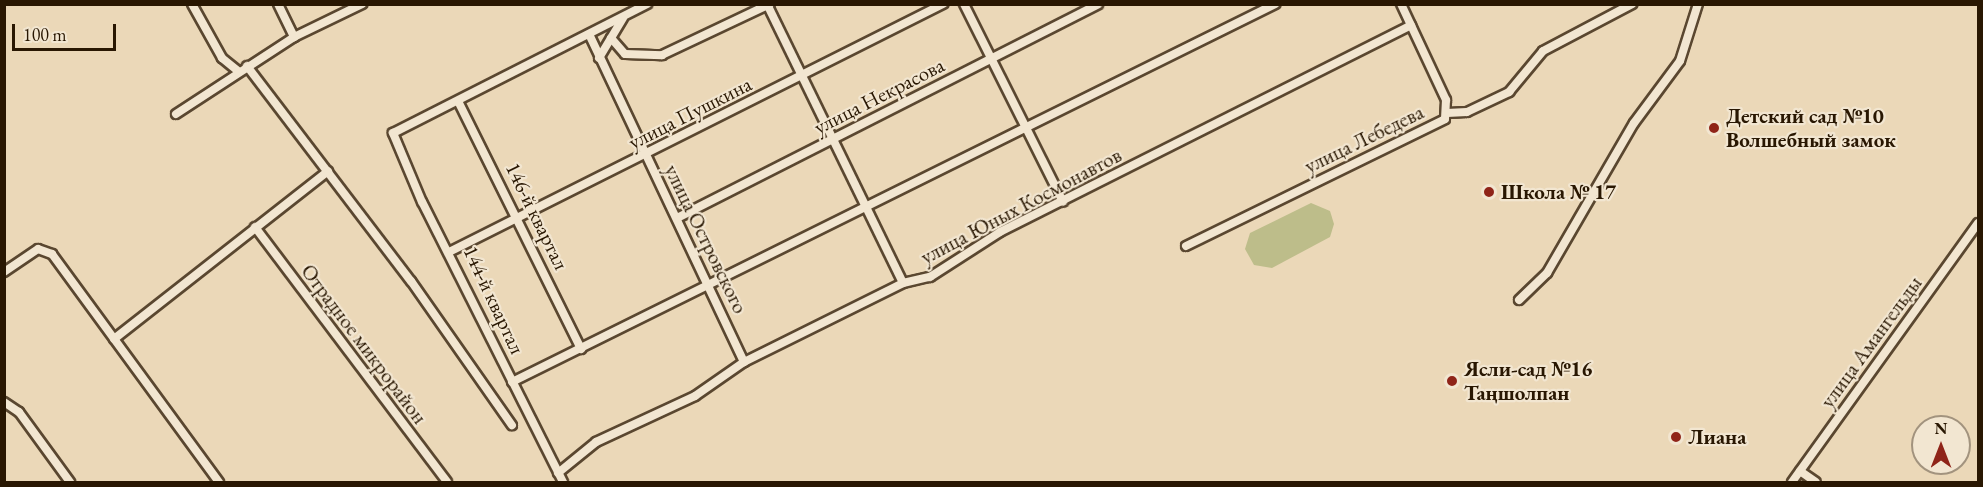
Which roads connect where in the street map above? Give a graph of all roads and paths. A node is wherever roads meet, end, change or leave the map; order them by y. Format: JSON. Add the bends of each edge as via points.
{"nodes":[{"id":1,"x":192,"y":4,"type":"edge"},
{"id":2,"x":278,"y":4,"type":"edge"},
{"id":3,"x":362,"y":4,"type":"edge"},
{"id":4,"x":647,"y":4,"type":"edge"},
{"id":5,"x":943,"y":4,"type":"edge"},
{"id":6,"x":964,"y":4,"type":"edge"},
{"id":7,"x":1098,"y":4,"type":"edge"},
{"id":8,"x":1275,"y":4,"type":"edge"},
{"id":9,"x":1401,"y":4,"type":"edge"},
{"id":10,"x":1632,"y":4,"type":"edge"},
{"id":11,"x":1698,"y":4,"type":"edge"},
{"id":12,"x":769,"y":5,"type":"edge"},
{"id":13,"x":624,"y":16,"type":"junction"},
{"id":14,"x":1411,"y":26,"type":"junction"},
{"id":15,"x":589,"y":34,"type":"junction"},
{"id":16,"x":294,"y":37,"type":"junction"},
{"id":17,"x":611,"y":38,"type":"junction"},
{"id":18,"x":599,"y":58,"type":"junction"},
{"id":19,"x":992,"y":59,"type":"junction"},
{"id":20,"x":247,"y":66,"type":"junction"},
{"id":21,"x":239,"y":72,"type":"junction"},
{"id":22,"x":803,"y":76,"type":"junction"},
{"id":23,"x":458,"y":101,"type":"junction"},
{"id":24,"x":1447,"y":112,"type":"junction"},
{"id":25,"x":176,"y":114,"type":"dead end"},
{"id":26,"x":1027,"y":129,"type":"junction"},
{"id":27,"x":836,"y":138,"type":"junction"},
{"id":28,"x":646,"y":156,"type":"junction"},
{"id":29,"x":328,"y":171,"type":"junction"},
{"id":30,"x":1063,"y":202,"type":"junction"},
{"id":31,"x":869,"y":209,"type":"junction"},
{"id":32,"x":676,"y":218,"type":"junction"},
{"id":33,"x":519,"y":219,"type":"junction"},
{"id":34,"x":1978,"y":223,"type":"edge"},
{"id":35,"x":255,"y":226,"type":"junction"},
{"id":36,"x":1186,"y":246,"type":"dead end"},
{"id":37,"x":451,"y":251,"type":"junction"},
{"id":38,"x":4,"y":272,"type":"edge"},
{"id":39,"x":903,"y":283,"type":"junction"},
{"id":40,"x":710,"y":286,"type":"junction"},
{"id":41,"x":1519,"y":300,"type":"dead end"},
{"id":42,"x":114,"y":339,"type":"junction"},
{"id":43,"x":581,"y":349,"type":"junction"},
{"id":44,"x":744,"y":362,"type":"junction"},
{"id":45,"x":512,"y":382,"type":"junction"},
{"id":46,"x":4,"y":402,"type":"edge"},
{"id":47,"x":512,"y":425,"type":"dead end"},
{"id":48,"x":1800,"y":471,"type":"junction"},
{"id":49,"x":558,"y":473,"type":"junction"},
{"id":50,"x":70,"y":483,"type":"edge"},
{"id":51,"x":219,"y":483,"type":"edge"},
{"id":52,"x":447,"y":483,"type":"edge"},
{"id":53,"x":563,"y":483,"type":"edge"},
{"id":54,"x":1792,"y":483,"type":"edge"},
{"id":55,"x":1816,"y":483,"type":"edge"}],
"edges":[{"from":1,"to":21,"type":"street","via":[[222,58]]},
{"from":2,"to":16,"type":"street"},
{"from":3,"to":16,"type":"street"},
{"from":4,"to":13,"type":"street"},
{"from":5,"to":22,"type":"street","name":"улица Пушкина"},
{"from":6,"to":19,"type":"street"},
{"from":7,"to":19,"type":"street","name":"улица Некрасова"},
{"from":8,"to":26,"type":"street"},
{"from":9,"to":14,"type":"street","name":"улица Лебедева"},
{"from":10,"to":24,"type":"street","via":[[1543,51],[1509,92],[1467,112]]},
{"from":11,"to":41,"type":"street","via":[[1680,61],[1634,123],[1547,273]]},
{"from":12,"to":17,"type":"street","via":[[662,56],[625,54]]},
{"from":12,"to":22,"type":"street"},
{"from":13,"to":15,"type":"street"},
{"from":13,"to":17,"type":"street"},
{"from":14,"to":24,"type":"street","name":"улица Лебедева"},
{"from":14,"to":30,"type":"street","name":"улица Юных Космонавтов"},
{"from":15,"to":18,"type":"street","name":"улица Островского"},
{"from":15,"to":23,"type":"street"},
{"from":16,"to":20,"type":"street"},
{"from":17,"to":18,"type":"street"},
{"from":18,"to":28,"type":"street","name":"улица Островского"},
{"from":19,"to":26,"type":"street"},
{"from":19,"to":27,"type":"street","name":"улица Некрасова"},
{"from":20,"to":21,"type":"street"},
{"from":20,"to":29,"type":"street"},
{"from":21,"to":25,"type":"street"},
{"from":22,"to":27,"type":"street"},
{"from":22,"to":28,"type":"street","name":"улица Пушкина"},
{"from":23,"to":33,"type":"street","name":"146-й квартал"},
{"from":23,"to":37,"type":"street","name":"144-й квартал","via":[[393,133],[418,194]]},
{"from":24,"to":36,"type":"street","name":"улица Лебедева","via":[[1444,119]]},
{"from":26,"to":30,"type":"street"},
{"from":26,"to":31,"type":"street"},
{"from":27,"to":31,"type":"street"},
{"from":27,"to":32,"type":"street","name":"улица Некрасова"},
{"from":28,"to":32,"type":"street","name":"улица Островского"},
{"from":28,"to":33,"type":"street","name":"улица Пушкина"},
{"from":29,"to":35,"type":"street"},
{"from":29,"to":47,"type":"street"},
{"from":30,"to":39,"type":"street","name":"улица Юных Космонавтов","via":[[1000,232],[930,277]]},
{"from":31,"to":39,"type":"street"},
{"from":31,"to":40,"type":"street"},
{"from":32,"to":40,"type":"street","name":"улица Островского"},
{"from":33,"to":37,"type":"street","name":"улица Пушкина"},
{"from":33,"to":43,"type":"street","name":"146-й квартал"},
{"from":34,"to":48,"type":"street","name":"улица Амангельды"},
{"from":35,"to":42,"type":"street"},
{"from":35,"to":52,"type":"street","name":"Отрадное микрорайон"},
{"from":37,"to":45,"type":"street","name":"144-й квартал"},
{"from":38,"to":42,"type":"street","via":[[44,248]]},
{"from":39,"to":44,"type":"street","name":"улица Юных Космонавтов"},
{"from":40,"to":43,"type":"street"},
{"from":40,"to":44,"type":"street","name":"улица Островского"},
{"from":42,"to":51,"type":"street"},
{"from":43,"to":45,"type":"street"},
{"from":44,"to":49,"type":"street","name":"улица Юных Космонавтов","via":[[695,396],[596,442]]},
{"from":45,"to":49,"type":"street","name":"144-й квартал"},
{"from":46,"to":50,"type":"street","via":[[19,412]]},
{"from":48,"to":54,"type":"street","name":"улица Амангельды"},
{"from":48,"to":55,"type":"street"},
{"from":49,"to":53,"type":"street","name":"144-й квартал"}]}
